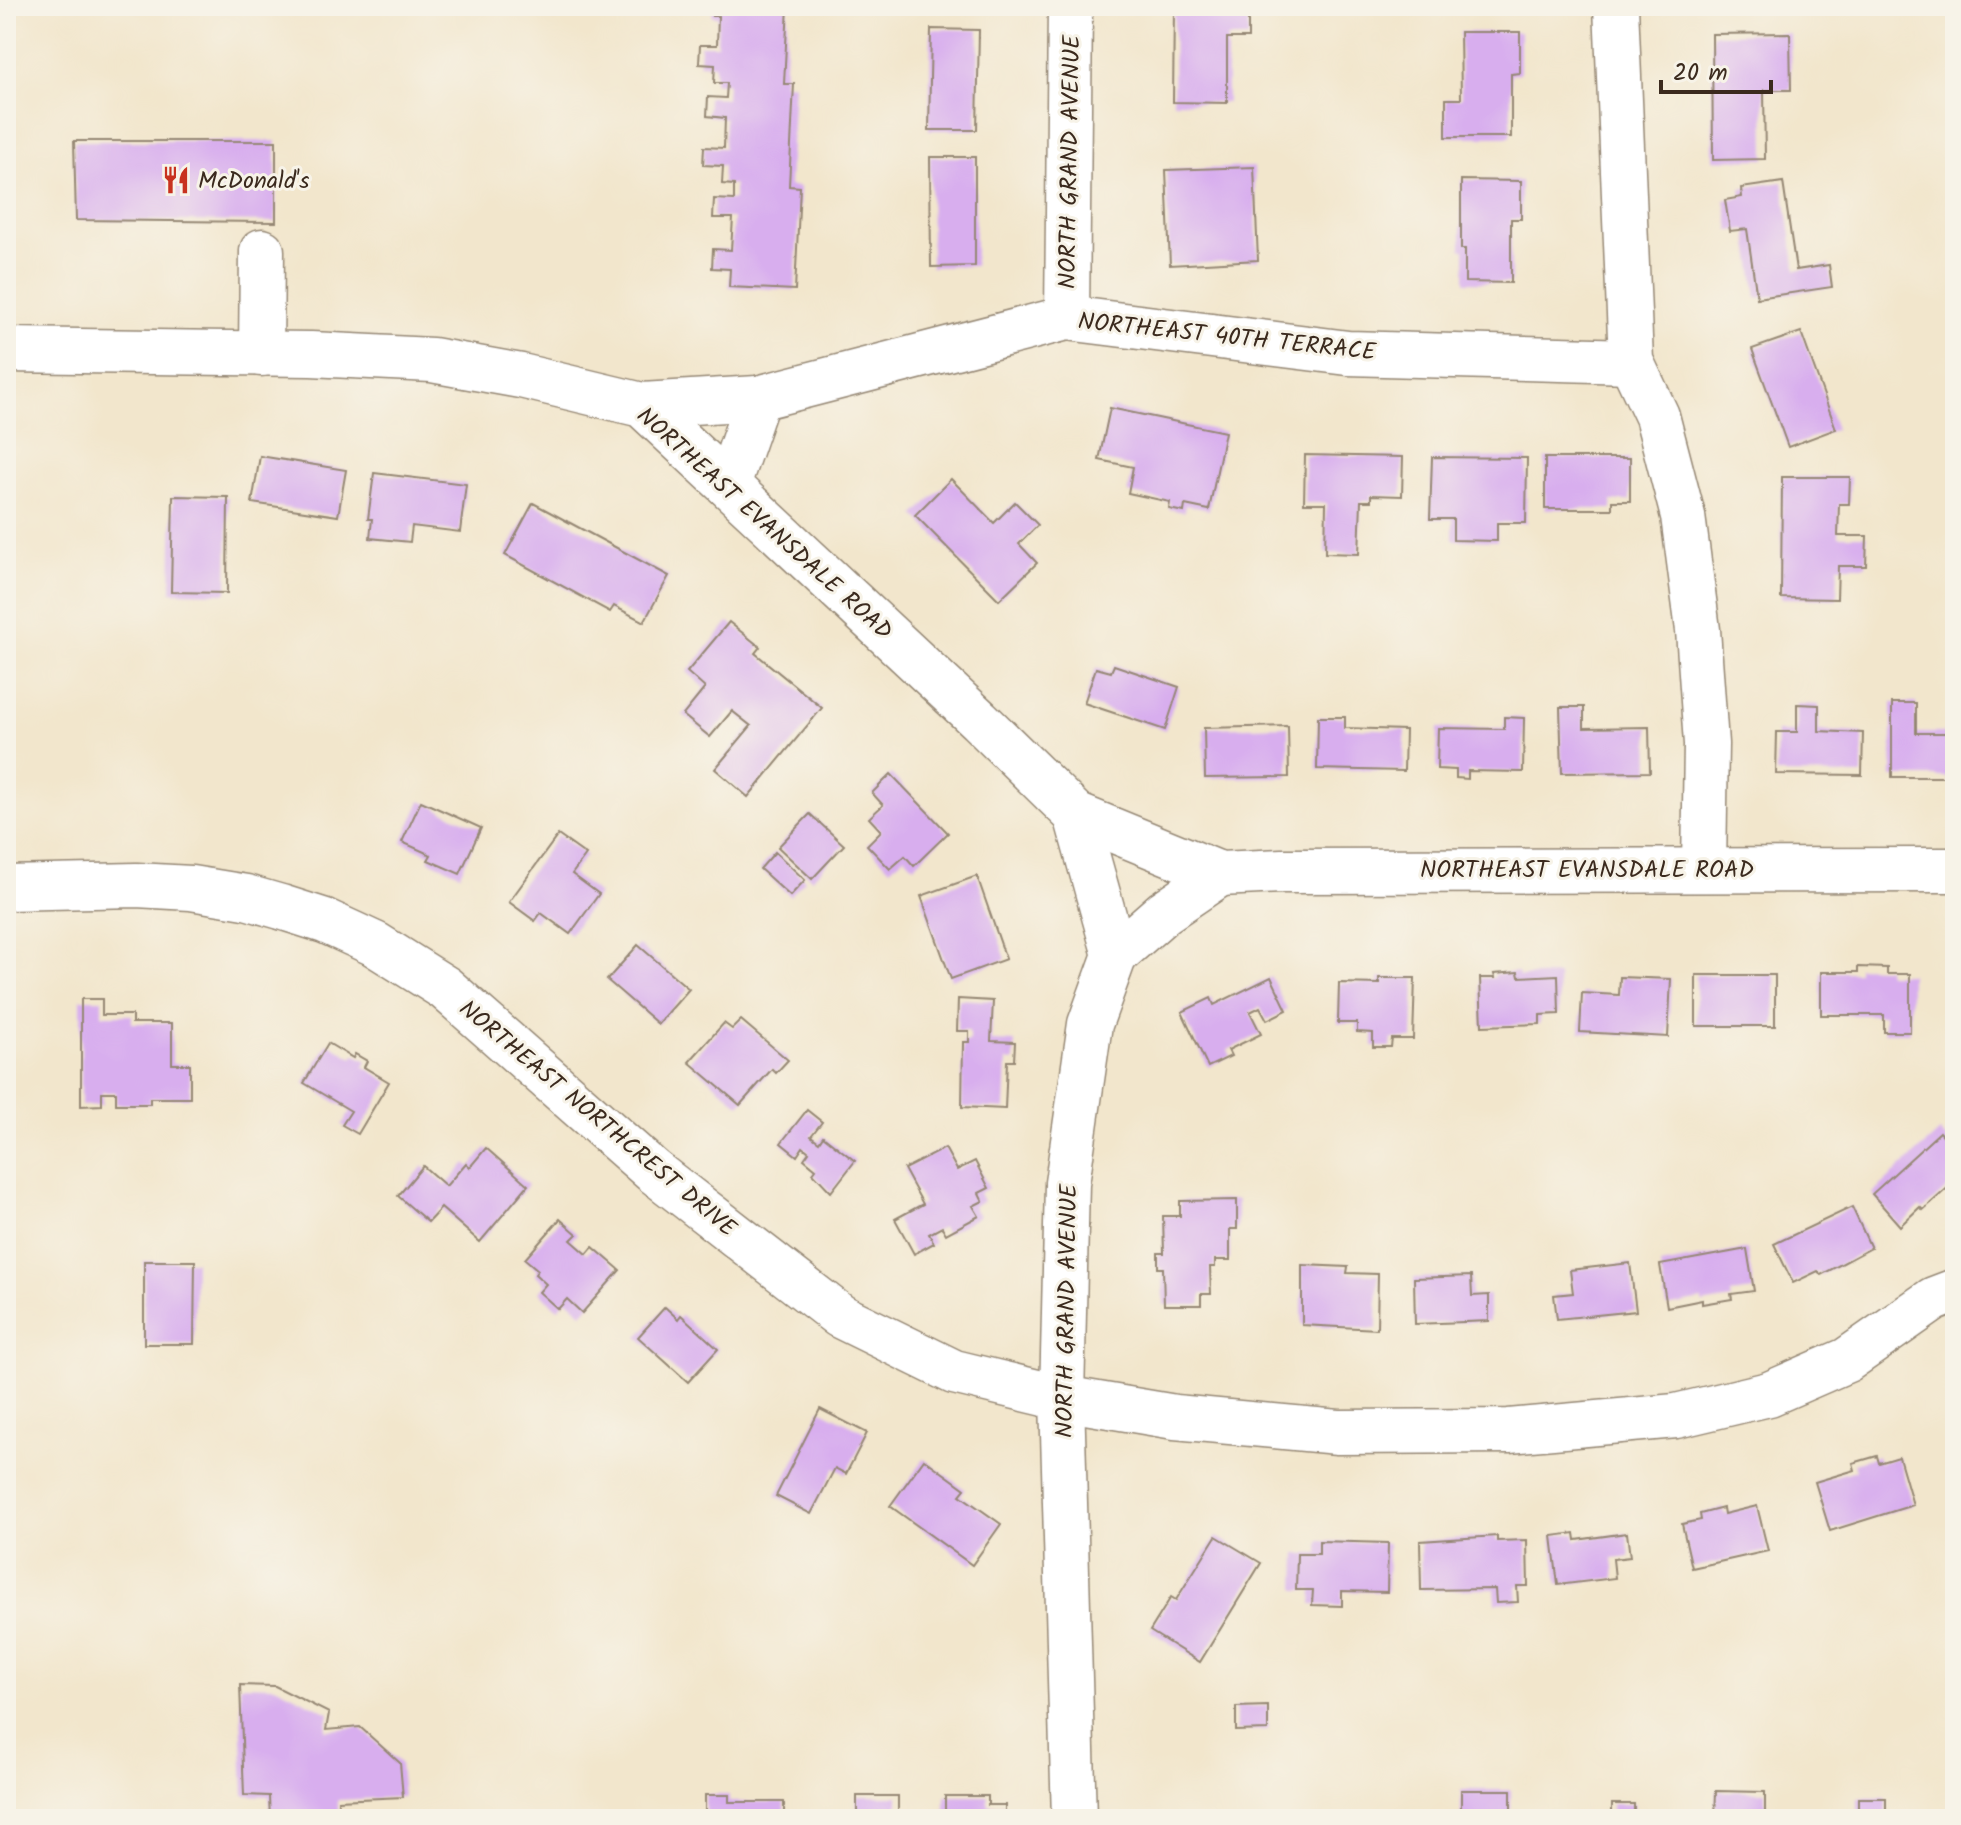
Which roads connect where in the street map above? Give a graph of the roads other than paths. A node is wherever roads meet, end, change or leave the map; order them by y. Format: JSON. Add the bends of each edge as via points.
{"nodes":[{"id":1,"x":1070,"y":6,"type":"edge"},
{"id":2,"x":1616,"y":6,"type":"edge"},
{"id":3,"x":262,"y":251,"type":"dead end"},
{"id":4,"x":1067,"y":318,"type":"junction"},
{"id":5,"x":6,"y":350,"type":"edge"},
{"id":6,"x":261,"y":354,"type":"junction"},
{"id":7,"x":1631,"y":361,"type":"junction"},
{"id":8,"x":758,"y":398,"type":"junction"},
{"id":9,"x":642,"y":405,"type":"junction"},
{"id":10,"x":728,"y":485,"type":"junction"},
{"id":11,"x":1076,"y":815,"type":"junction"},
{"id":12,"x":1704,"y":868,"type":"junction"},
{"id":13,"x":1955,"y":870,"type":"edge"},
{"id":14,"x":1220,"y":874,"type":"junction"},
{"id":15,"x":6,"y":888,"type":"edge"},
{"id":16,"x":1115,"y":955,"type":"junction"},
{"id":17,"x":1955,"y":1291,"type":"edge"},
{"id":18,"x":1062,"y":1398,"type":"junction"},
{"id":19,"x":1074,"y":1819,"type":"edge"}],
"edges":[{"from":1,"to":4,"type":"street","name":"NORTH GRAND AVENUE"},
{"from":2,"to":7,"type":"street"},
{"from":3,"to":6,"type":"street"},
{"from":4,"to":7,"type":"street","name":"NORTHEAST 40TH TERRACE","via":[[1348,353]]},
{"from":4,"to":8,"type":"street","name":"NORTHEAST 40TH TERRACE"},
{"from":5,"to":6,"type":"street","name":"NORTHEAST EVANSDALE ROAD"},
{"from":6,"to":9,"type":"street","name":"NORTHEAST EVANSDALE ROAD","via":[[432,360]]},
{"from":7,"to":12,"type":"street","via":[[1657,416],[1683,516],[1705,729]]},
{"from":8,"to":9,"type":"street","name":"NORTHEAST 40TH TERRACE"},
{"from":8,"to":10,"type":"street"},
{"from":9,"to":10,"type":"street","name":"NORTHEAST EVANSDALE ROAD"},
{"from":10,"to":11,"type":"street","name":"NORTHEAST EVANSDALE ROAD"},
{"from":11,"to":14,"type":"street"},
{"from":11,"to":16,"type":"street"},
{"from":12,"to":13,"type":"street","name":"NORTHEAST EVANSDALE ROAD"},
{"from":12,"to":14,"type":"street","name":"NORTHEAST EVANSDALE ROAD"},
{"from":14,"to":16,"type":"street","via":[[1164,912]]},
{"from":15,"to":18,"type":"street","name":"NORTHEAST NORTHCREST DRIVE","via":[[191,888],[296,912],[375,944],[445,988],[653,1171],[840,1316],[954,1372]]},
{"from":16,"to":18,"type":"street","name":"NORTH GRAND AVENUE","via":[[1090,1024],[1067,1183]]},
{"from":17,"to":18,"type":"street","name":"NORTHEAST NORTHCREST DRIVE","via":[[1934,1299],[1847,1360],[1769,1394],[1676,1416],[1509,1431],[1338,1432],[1175,1417]]},
{"from":18,"to":19,"type":"street","name":"NORTH GRAND AVENUE"}]}
